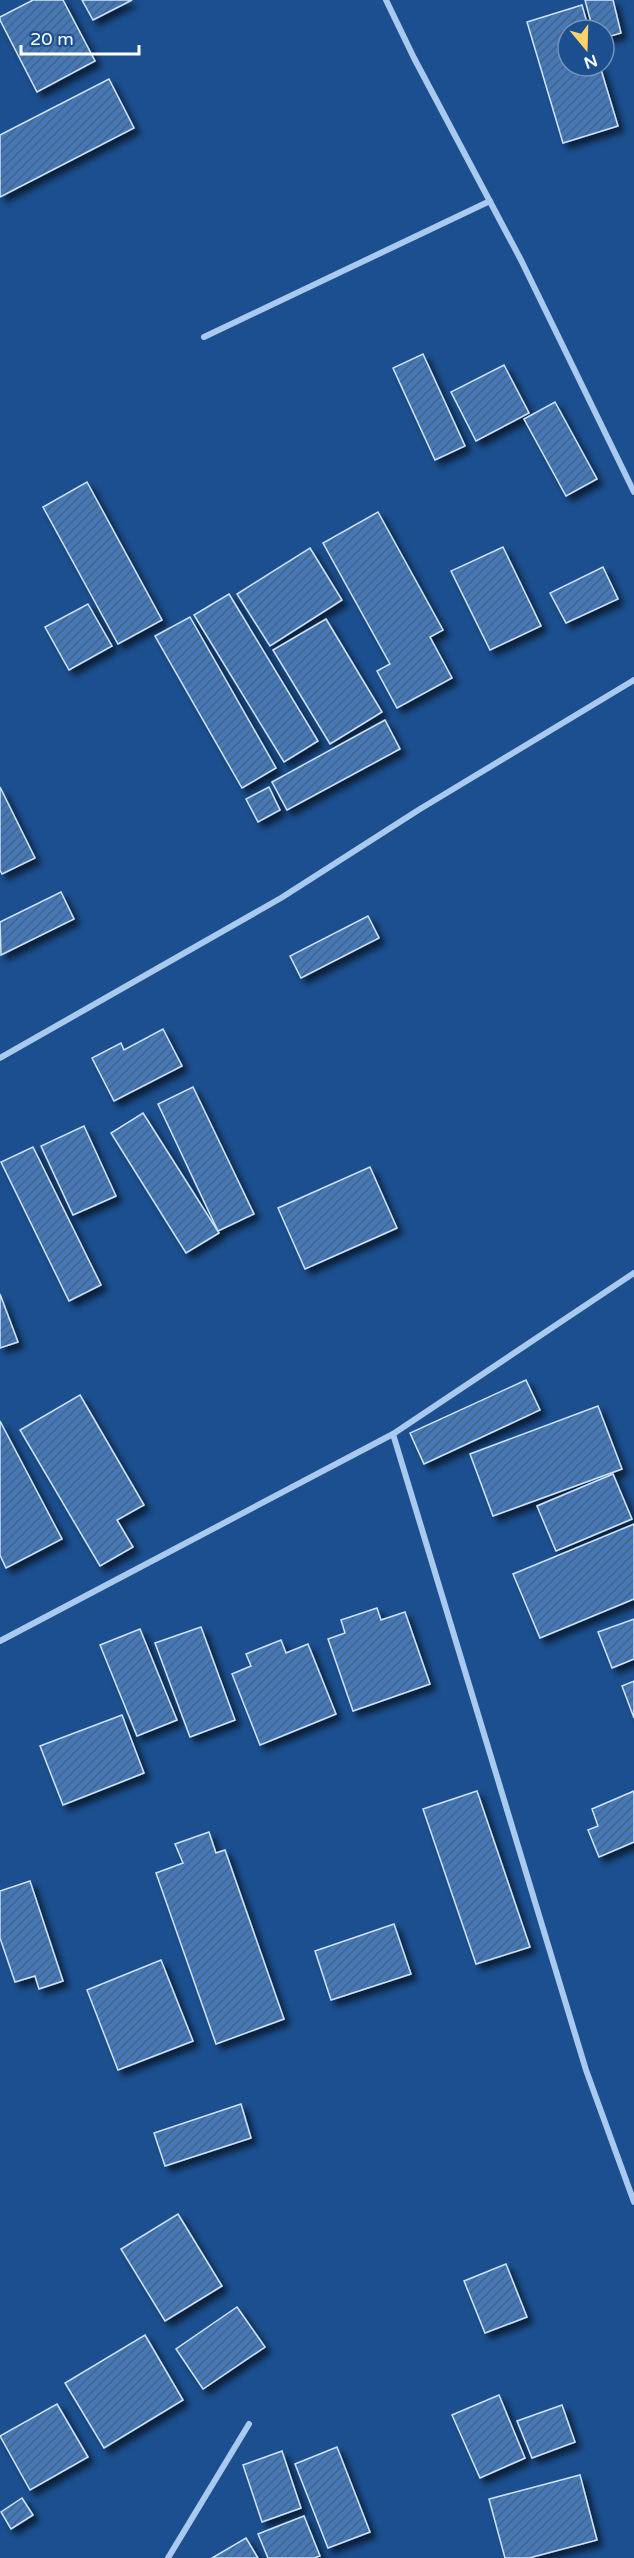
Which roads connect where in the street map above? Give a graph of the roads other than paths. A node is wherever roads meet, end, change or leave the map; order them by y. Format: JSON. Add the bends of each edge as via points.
{"nodes":[{"id":1,"x":386,"y":0,"type":"edge"},
{"id":2,"x":490,"y":201,"type":"junction"},
{"id":3,"x":204,"y":337,"type":"dead end"},
{"id":4,"x":634,"y":492,"type":"edge"},
{"id":5,"x":634,"y":680,"type":"edge"},
{"id":6,"x":0,"y":1058,"type":"edge"},
{"id":7,"x":634,"y":1273,"type":"edge"},
{"id":8,"x":393,"y":1434,"type":"junction"},
{"id":9,"x":0,"y":1641,"type":"edge"},
{"id":10,"x":634,"y":2202,"type":"edge"},
{"id":11,"x":249,"y":2424,"type":"dead end"},
{"id":12,"x":168,"y":2558,"type":"edge"}],
"edges":[{"from":1,"to":2,"type":"street"},
{"from":2,"to":3,"type":"street"},
{"from":2,"to":4,"type":"street"},
{"from":5,"to":6,"type":"street","via":[[281,898]]},
{"from":7,"to":8,"type":"street"},
{"from":8,"to":9,"type":"street"},
{"from":8,"to":10,"type":"street","via":[[586,2070]]},
{"from":11,"to":12,"type":"street"}]}
